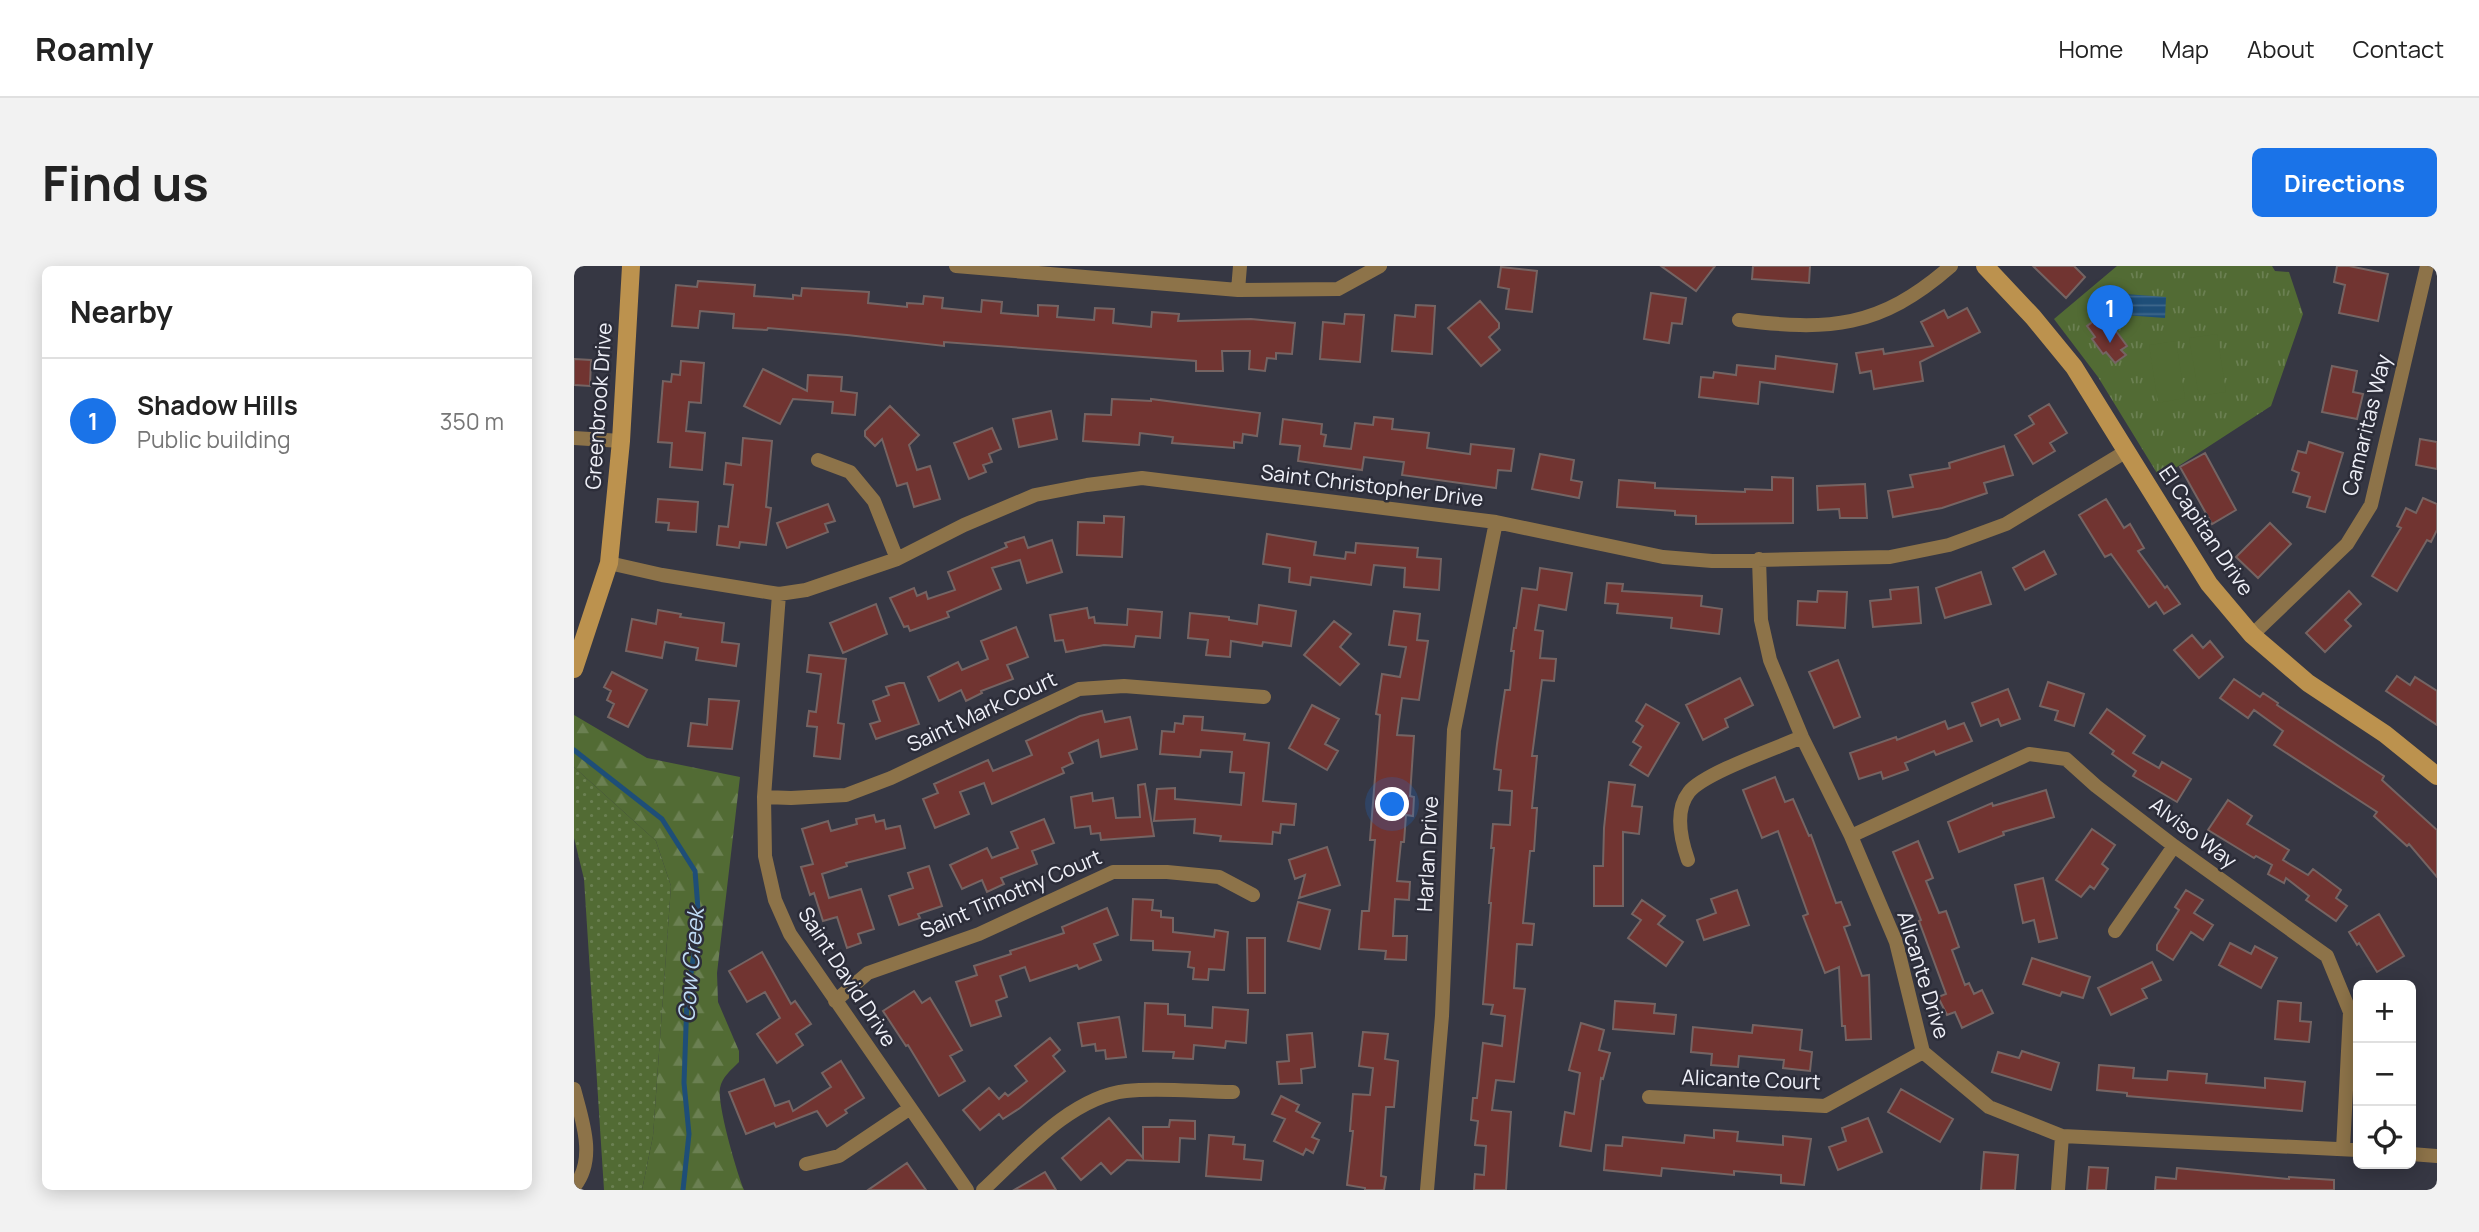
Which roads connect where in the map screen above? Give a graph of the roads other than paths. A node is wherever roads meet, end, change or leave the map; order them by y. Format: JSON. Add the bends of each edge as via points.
{"nodes":[{"id":1,"x":631,"y":266,"type":"edge"},
{"id":2,"x":956,"y":266,"type":"edge"},
{"id":3,"x":1240,"y":266,"type":"edge"},
{"id":4,"x":1380,"y":266,"type":"edge"},
{"id":5,"x":1951,"y":266,"type":"edge"},
{"id":6,"x":1985,"y":266,"type":"edge"},
{"id":7,"x":2427,"y":266,"type":"edge"},
{"id":8,"x":1040,"y":269,"type":"edge"},
{"id":9,"x":1238,"y":290,"type":"junction"},
{"id":10,"x":1738,"y":320,"type":"dead end"},
{"id":11,"x":574,"y":438,"type":"edge"},
{"id":12,"x":621,"y":441,"type":"junction"},
{"id":13,"x":2125,"y":452,"type":"junction"},
{"id":14,"x":818,"y":460,"type":"dead end"},
{"id":15,"x":1496,"y":523,"type":"junction"},
{"id":16,"x":897,"y":559,"type":"junction"},
{"id":17,"x":1759,"y":559,"type":"junction"},
{"id":18,"x":610,"y":563,"type":"junction"},
{"id":19,"x":779,"y":594,"type":"junction"},
{"id":20,"x":2252,"y":635,"type":"junction"},
{"id":21,"x":574,"y":669,"type":"edge"},
{"id":22,"x":1264,"y":697,"type":"dead end"},
{"id":23,"x":1802,"y":737,"type":"junction"},
{"id":24,"x":2437,"y":776,"type":"edge"},
{"id":25,"x":764,"y":797,"type":"junction"},
{"id":26,"x":1851,"y":836,"type":"junction"},
{"id":27,"x":2174,"y":846,"type":"junction"},
{"id":28,"x":1688,"y":860,"type":"dead end"},
{"id":29,"x":1253,"y":895,"type":"dead end"},
{"id":30,"x":2115,"y":931,"type":"dead end"},
{"id":31,"x":835,"y":1001,"type":"junction"},
{"id":32,"x":1923,"y":1052,"type":"junction"},
{"id":33,"x":574,"y":1089,"type":"edge"},
{"id":34,"x":1233,"y":1092,"type":"dead end"},
{"id":35,"x":1648,"y":1097,"type":"dead end"},
{"id":36,"x":909,"y":1109,"type":"junction"},
{"id":37,"x":2062,"y":1136,"type":"junction"},
{"id":38,"x":2351,"y":1150,"type":"edge"},
{"id":39,"x":2416,"y":1154,"type":"edge"},
{"id":40,"x":2437,"y":1156,"type":"edge"},
{"id":41,"x":806,"y":1164,"type":"dead end"},
{"id":42,"x":574,"y":1187,"type":"edge"},
{"id":43,"x":967,"y":1190,"type":"edge"},
{"id":44,"x":983,"y":1190,"type":"edge"},
{"id":45,"x":1427,"y":1190,"type":"edge"},
{"id":46,"x":2058,"y":1190,"type":"edge"}],
"edges":[{"from":1,"to":12,"type":"street","name":"Greenbrook Drive"},
{"from":2,"to":8,"type":"street"},
{"from":3,"to":9,"type":"street"},
{"from":4,"to":9,"type":"street","via":[[1338,289]]},
{"from":5,"to":10,"type":"street","via":[[1924,290],[1877,314],[1835,325],[1793,327]]},
{"from":6,"to":13,"type":"street","name":"El Capitan Drive","via":[[2074,367]]},
{"from":7,"to":20,"type":"street","name":"Camaritas Way","via":[[2371,505],[2347,544]]},
{"from":8,"to":9,"type":"street"},
{"from":11,"to":12,"type":"street"},
{"from":12,"to":18,"type":"street","name":"Greenbrook Drive"},
{"from":13,"to":17,"type":"street","name":"Saint Christopher Drive","via":[[2006,524],[1949,545],[1890,557]]},
{"from":13,"to":20,"type":"street","name":"El Capitan Drive","via":[[2209,584]]},
{"from":14,"to":16,"type":"street","via":[[850,472],[874,501]]},
{"from":15,"to":16,"type":"street","name":"Saint Christopher Drive","via":[[1142,478],[1035,495]]},
{"from":15,"to":17,"type":"street","name":"Saint Christopher Drive","via":[[1663,556]]},
{"from":15,"to":45,"type":"street","name":"Harlan Drive","via":[[1454,730],[1442,1016]]},
{"from":16,"to":19,"type":"street","name":"Saint Christopher Drive","via":[[830,583]]},
{"from":17,"to":23,"type":"street","name":"Alicante Drive","via":[[1761,620],[1770,660]]},
{"from":18,"to":19,"type":"street","name":"Saint Christopher Drive"},
{"from":18,"to":21,"type":"street","name":"Greenbrook Drive"},
{"from":19,"to":25,"type":"street","name":"Saint David Drive"},
{"from":20,"to":24,"type":"street","name":"El Capitan Drive","via":[[2308,683],[2385,734]]},
{"from":22,"to":25,"type":"street","name":"Saint Mark Court","via":[[1124,686],[1079,689],[846,795]]},
{"from":23,"to":26,"type":"street","name":"Alicante Drive"},
{"from":23,"to":28,"type":"street","via":[[1706,779],[1689,793],[1680,813],[1681,841]]},
{"from":25,"to":31,"type":"street","name":"Saint David Drive","via":[[765,856],[775,900],[790,934]]},
{"from":26,"to":27,"type":"street","name":"Alviso Way","via":[[2029,754],[2066,759]]},
{"from":26,"to":32,"type":"street","name":"Alicante Drive","via":[[1896,942]]},
{"from":27,"to":30,"type":"street"},
{"from":27,"to":38,"type":"street","name":"Alviso Way","via":[[2327,956],[2350,1012]]},
{"from":29,"to":31,"type":"street","name":"Saint Timothy Court","via":[[1219,877],[1113,872],[979,934],[868,973]]},
{"from":31,"to":36,"type":"street","name":"Saint David Drive"},
{"from":32,"to":35,"type":"street","name":"Alicante Court","via":[[1825,1106]]},
{"from":32,"to":37,"type":"street","name":"Alicante Drive","via":[[1989,1107]]},
{"from":33,"to":42,"type":"street","via":[[587,1154]]},
{"from":34,"to":44,"type":"street","via":[[1126,1091],[1102,1096],[1077,1108]]},
{"from":36,"to":41,"type":"street","via":[[839,1156]]},
{"from":36,"to":43,"type":"street","name":"Saint David Drive"},
{"from":37,"to":38,"type":"street","name":"Alicante Drive"},
{"from":37,"to":46,"type":"street"},
{"from":39,"to":40,"type":"street"}]}
